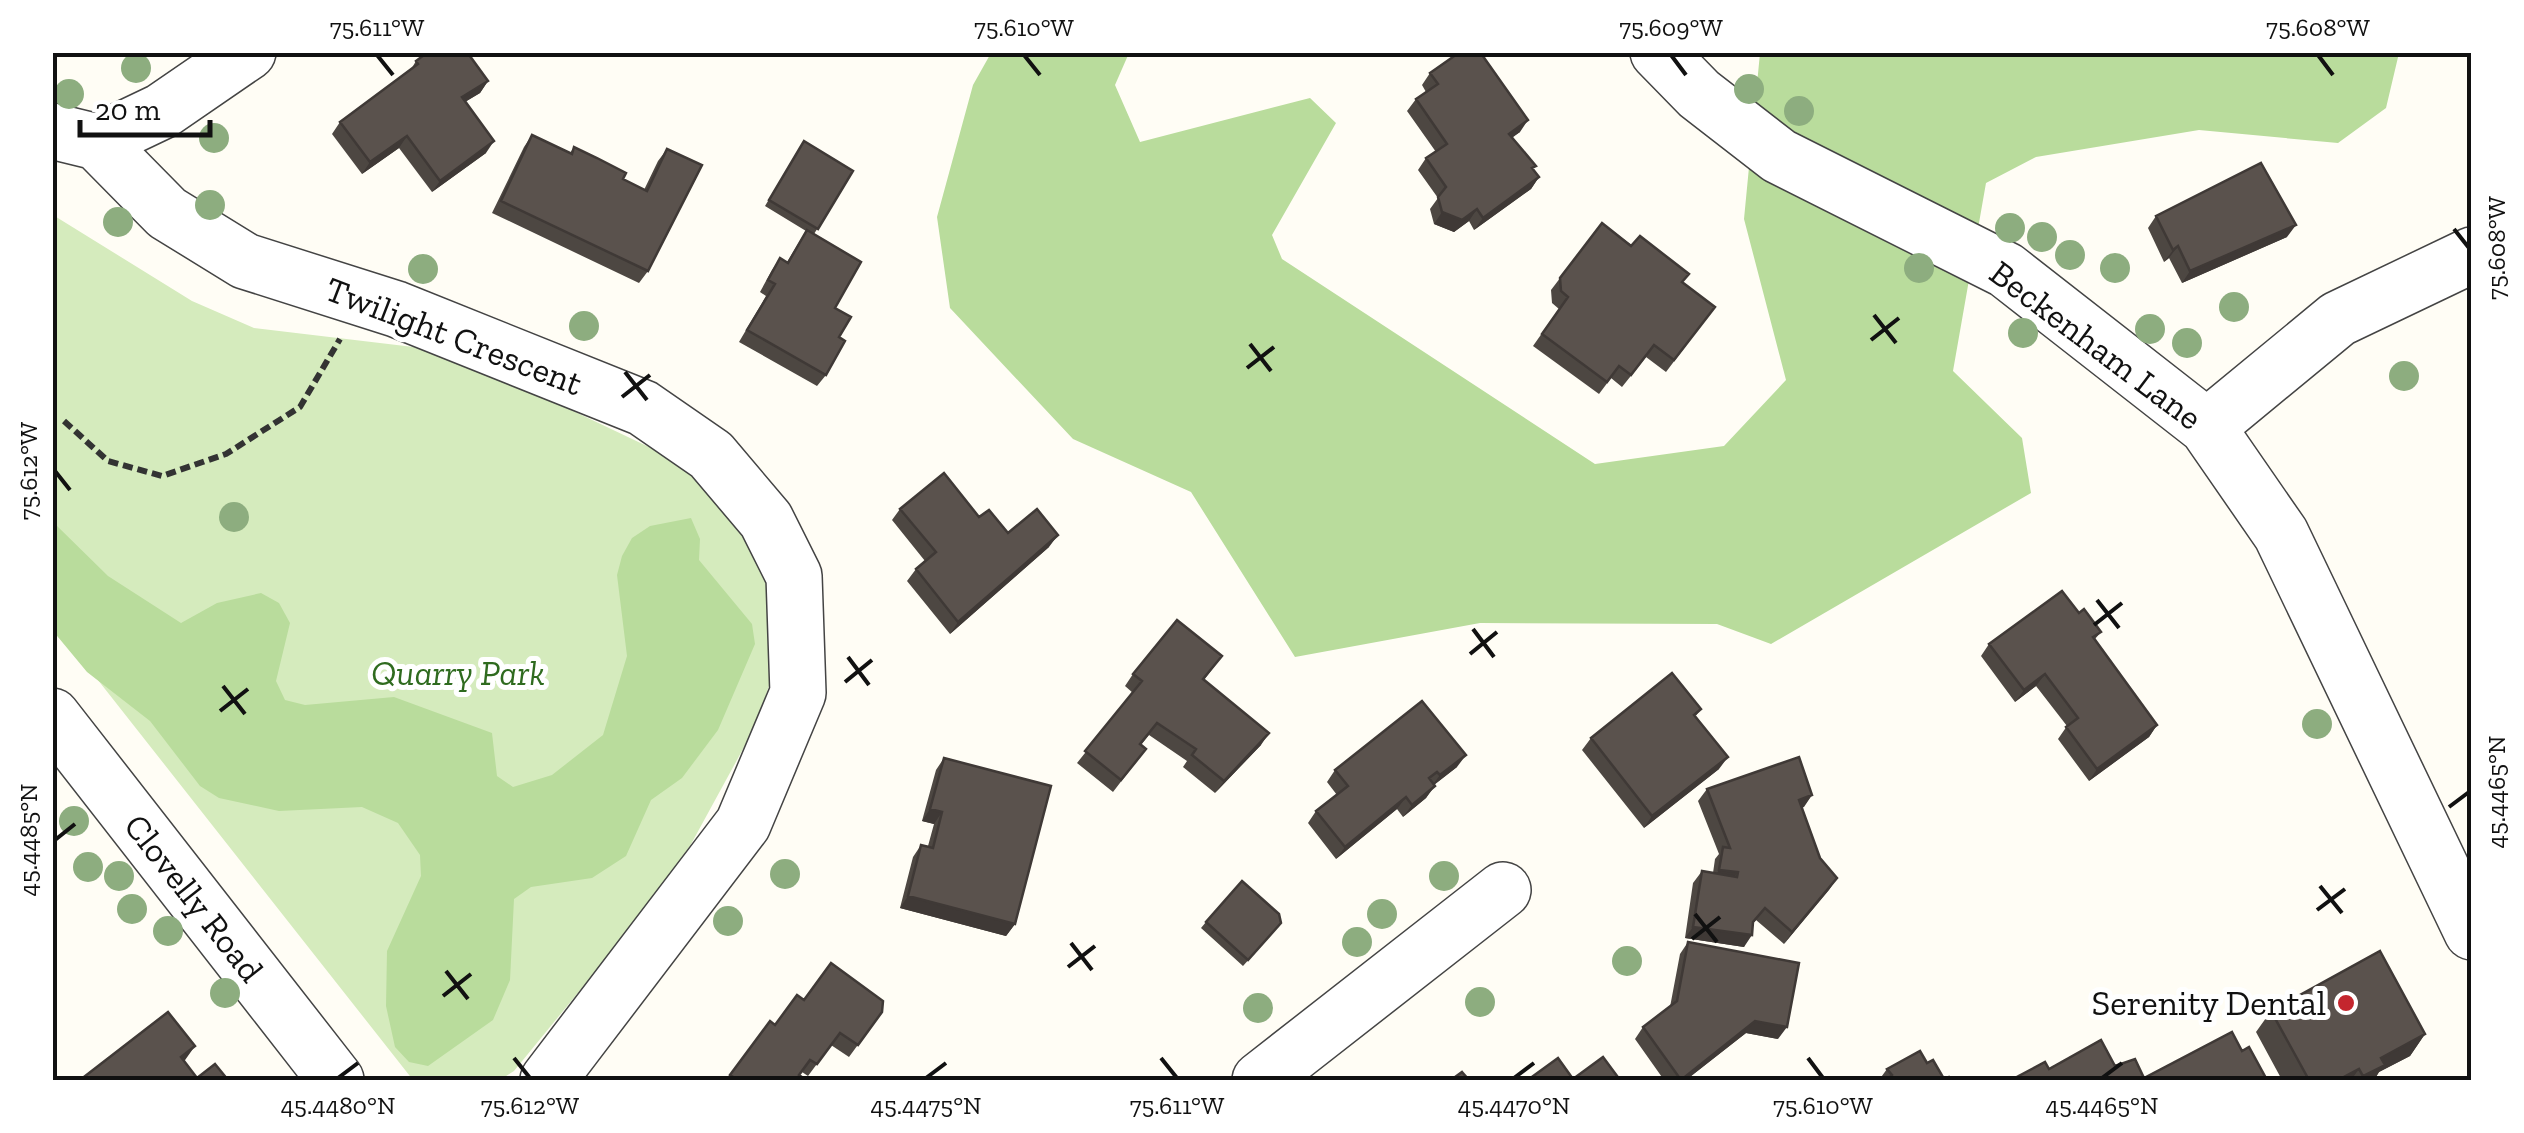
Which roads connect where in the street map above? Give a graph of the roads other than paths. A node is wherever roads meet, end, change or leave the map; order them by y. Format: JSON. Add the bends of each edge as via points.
{"nodes":[{"id":1,"x":248,"y":52,"type":"edge"},
{"id":2,"x":1658,"y":52,"type":"edge"},
{"id":3,"x":75,"y":136,"type":"edge"},
{"id":4,"x":2472,"y":255,"type":"edge"},
{"id":5,"x":2207,"y":426,"type":"junction"},
{"id":6,"x":52,"y":716,"type":"edge"},
{"id":7,"x":1503,"y":890,"type":"dead end"},
{"id":8,"x":2472,"y":932,"type":"edge"},
{"id":9,"x":336,"y":1080,"type":"edge"},
{"id":10,"x":548,"y":1080,"type":"edge"},
{"id":11,"x":1260,"y":1080,"type":"edge"}],
"edges":[{"from":1,"to":3,"type":"street","via":[[162,111]]},
{"from":2,"to":5,"type":"street","name":"Beckenham Lane","via":[[1699,94],[1779,156],[2006,270]]},
{"from":3,"to":10,"type":"street","name":"Twilight Crescent","via":[[167,214],[245,261],[364,299],[643,408],[712,454],[766,520],[794,576],[798,693],[743,824]]},
{"from":4,"to":5,"type":"street","via":[[2338,318]]},
{"from":5,"to":8,"type":"street","name":"Beckenham Lane","via":[[2281,534]]},
{"from":6,"to":9,"type":"street","name":"Clovelly Road"},
{"from":7,"to":11,"type":"street"}]}
